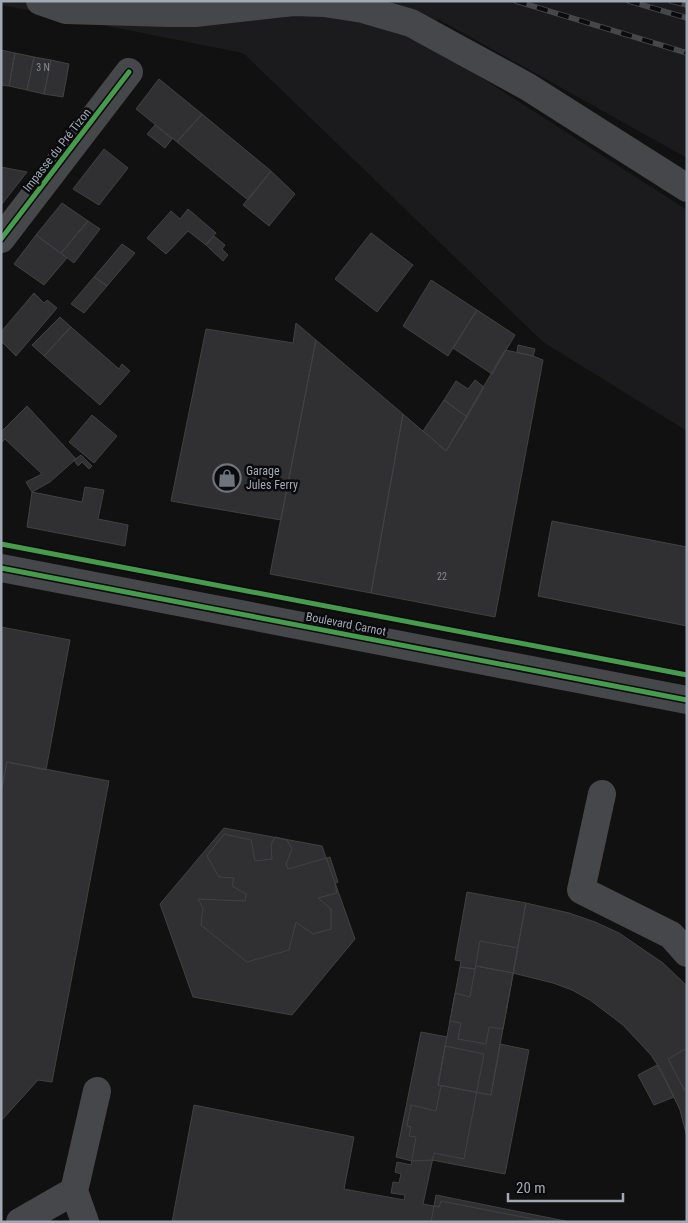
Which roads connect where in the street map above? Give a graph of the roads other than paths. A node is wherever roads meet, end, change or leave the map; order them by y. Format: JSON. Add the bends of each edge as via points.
{"nodes":[{"id":1,"x":40,"y":1,"type":"edge"},
{"id":2,"x":129,"y":72,"type":"dead end"},
{"id":3,"x":687,"y":188,"type":"edge"},
{"id":4,"x":1,"y":239,"type":"edge"},
{"id":5,"x":1,"y":568,"type":"edge"},
{"id":6,"x":687,"y":700,"type":"edge"},
{"id":7,"x":602,"y":794,"type":"dead end"},
{"id":8,"x":687,"y":953,"type":"edge"},
{"id":9,"x":97,"y":1091,"type":"dead end"},
{"id":10,"x":74,"y":1191,"type":"junction"},
{"id":11,"x":20,"y":1222,"type":"edge"},
{"id":12,"x":85,"y":1222,"type":"edge"}],
"edges":[{"from":1,"to":3,"type":"street","via":[[66,10],[169,13],[293,2],[317,3],[362,9],[395,18],[411,23],[528,87]]},
{"from":2,"to":4,"type":"street","name":"Impasse du Pré Tizon"},
{"from":5,"to":6,"type":"street","name":"Boulevard Carnot"},
{"from":7,"to":8,"type":"street","via":[[581,890],[671,935]]},
{"from":9,"to":10,"type":"street"},
{"from":10,"to":11,"type":"street"},
{"from":10,"to":12,"type":"street"}]}
